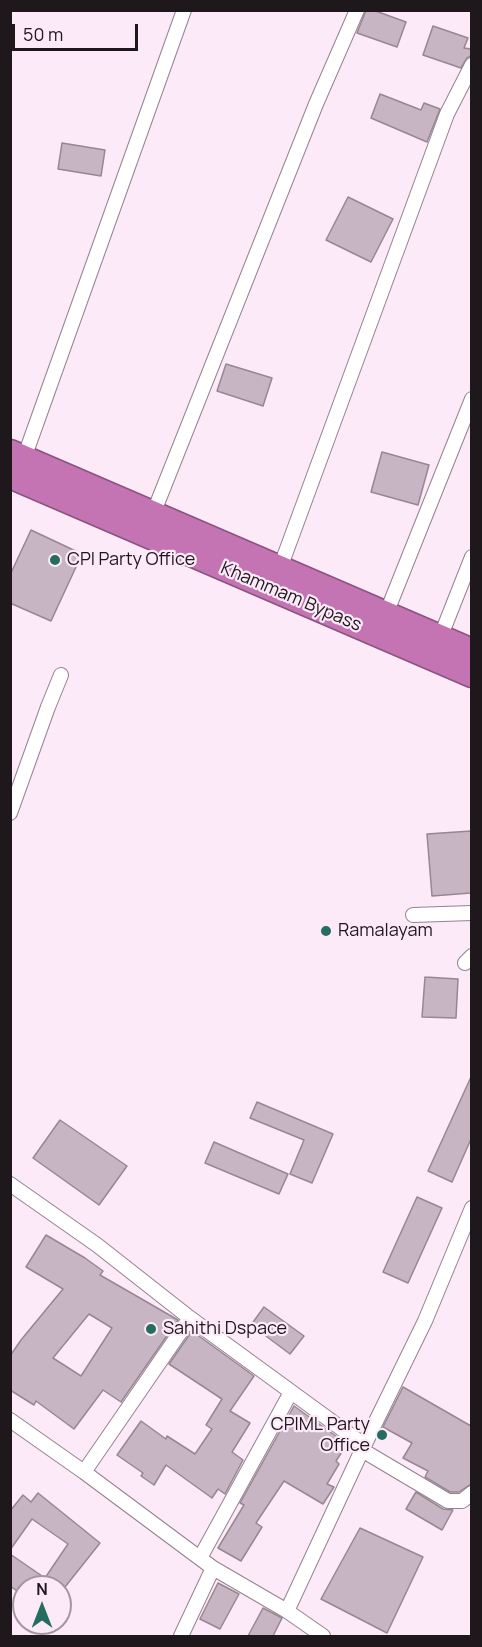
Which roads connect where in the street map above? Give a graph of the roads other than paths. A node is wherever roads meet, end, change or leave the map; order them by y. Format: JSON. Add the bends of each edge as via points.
{"nodes":[{"id":1,"x":184,"y":10,"type":"edge"},
{"id":2,"x":357,"y":10,"type":"edge"},
{"id":3,"x":471,"y":65,"type":"edge"},
{"id":4,"x":471,"y":399,"type":"edge"},
{"id":5,"x":15,"y":462,"type":"edge"},
{"id":6,"x":142,"y":517,"type":"junction"},
{"id":7,"x":471,"y":558,"type":"edge"},
{"id":8,"x":280,"y":568,"type":"junction"},
{"id":9,"x":386,"y":614,"type":"junction"},
{"id":10,"x":440,"y":638,"type":"junction"},
{"id":11,"x":471,"y":651,"type":"edge"},
{"id":12,"x":61,"y":675,"type":"dead end"},
{"id":13,"x":471,"y":675,"type":"edge"},
{"id":14,"x":10,"y":813,"type":"edge"},
{"id":15,"x":471,"y":913,"type":"edge"},
{"id":16,"x":413,"y":915,"type":"dead end"},
{"id":17,"x":10,"y":1184,"type":"edge"},
{"id":18,"x":471,"y":1208,"type":"edge"},
{"id":19,"x":190,"y":1318,"type":"junction"},
{"id":20,"x":291,"y":1392,"type":"junction"},
{"id":21,"x":10,"y":1420,"type":"edge"},
{"id":22,"x":363,"y":1447,"type":"junction"},
{"id":23,"x":84,"y":1472,"type":"junction"},
{"id":24,"x":471,"y":1493,"type":"edge"},
{"id":25,"x":200,"y":1558,"type":"junction"},
{"id":26,"x":213,"y":1568,"type":"junction"},
{"id":27,"x":287,"y":1611,"type":"junction"},
{"id":28,"x":182,"y":1636,"type":"edge"},
{"id":29,"x":323,"y":1636,"type":"edge"}],
"edges":[{"from":1,"to":5,"type":"street"},
{"from":2,"to":6,"type":"street"},
{"from":3,"to":8,"type":"street","via":[[447,114]]},
{"from":4,"to":9,"type":"street"},
{"from":5,"to":6,"type":"highway","name":"Khammam Bypass"},
{"from":6,"to":8,"type":"highway","name":"Khammam Bypass"},
{"from":6,"to":13,"type":"highway","name":"Khammam Bypass"},
{"from":7,"to":10,"type":"street"},
{"from":8,"to":9,"type":"highway","name":"Khammam Bypass"},
{"from":9,"to":10,"type":"highway","name":"Khammam Bypass"},
{"from":10,"to":11,"type":"highway","name":"Khammam Bypass"},
{"from":12,"to":14,"type":"street"},
{"from":15,"to":16,"type":"street"},
{"from":17,"to":19,"type":"street","via":[[98,1245]]},
{"from":18,"to":22,"type":"street","via":[[425,1321]]},
{"from":19,"to":20,"type":"street"},
{"from":19,"to":23,"type":"street"},
{"from":20,"to":22,"type":"street"},
{"from":20,"to":25,"type":"street"},
{"from":21,"to":23,"type":"street"},
{"from":22,"to":24,"type":"street","via":[[448,1501],[462,1501]]},
{"from":22,"to":27,"type":"street"},
{"from":23,"to":25,"type":"street"},
{"from":25,"to":26,"type":"street"},
{"from":26,"to":27,"type":"street"},
{"from":26,"to":28,"type":"street"},
{"from":27,"to":29,"type":"street"}]}
